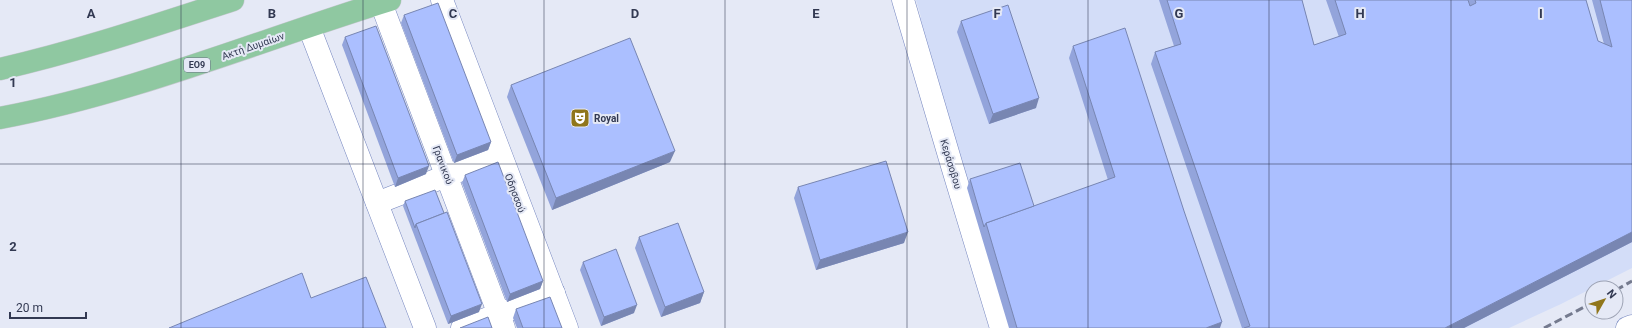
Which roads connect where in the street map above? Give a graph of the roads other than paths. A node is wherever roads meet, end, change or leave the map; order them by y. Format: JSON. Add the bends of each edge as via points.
{"nodes":[{"id":1,"x":233,"y":0,"type":"edge"},
{"id":2,"x":442,"y":0,"type":"edge"},
{"id":3,"x":903,"y":0,"type":"edge"},
{"id":4,"x":386,"y":1,"type":"edge"},
{"id":5,"x":309,"y":27,"type":"junction"},
{"id":6,"x":0,"y":68,"type":"edge"},
{"id":7,"x":0,"y":118,"type":"edge"},
{"id":8,"x":500,"y":155,"type":"junction"},
{"id":9,"x":446,"y":176,"type":"junction"},
{"id":10,"x":378,"y":203,"type":"junction"},
{"id":11,"x":554,"y":294,"type":"junction"},
{"id":12,"x":501,"y":321,"type":"edge"},
{"id":13,"x":1632,"y":326,"type":"edge"},
{"id":14,"x":425,"y":328,"type":"edge"},
{"id":15,"x":462,"y":328,"type":"edge"},
{"id":16,"x":567,"y":328,"type":"edge"},
{"id":17,"x":1001,"y":328,"type":"edge"},
{"id":18,"x":1627,"y":328,"type":"edge"}],
"edges":[{"from":1,"to":6,"type":"main road","via":[[97,43]]},
{"from":2,"to":8,"type":"street","name":"Οδησσού"},
{"from":3,"to":17,"type":"street","name":"Κεράσοβου"},
{"from":4,"to":5,"type":"main road","name":"Ακτή Δυμαίων","number":"ΕΟ9"},
{"from":4,"to":9,"type":"street","name":"Γρανικού"},
{"from":5,"to":7,"type":"main road","name":"Ακτή Δυμαίων","number":"ΕΟ9","via":[[120,88]]},
{"from":5,"to":10,"type":"street"},
{"from":8,"to":9,"type":"street"},
{"from":8,"to":11,"type":"street","name":"Οδησσού"},
{"from":9,"to":10,"type":"street"},
{"from":9,"to":12,"type":"street","name":"Γρανικού"},
{"from":10,"to":14,"type":"street"},
{"from":11,"to":12,"type":"street"},
{"from":11,"to":16,"type":"street","name":"Οδησσού"},
{"from":12,"to":15,"type":"street"},
{"from":13,"to":18,"type":"street"}]}
